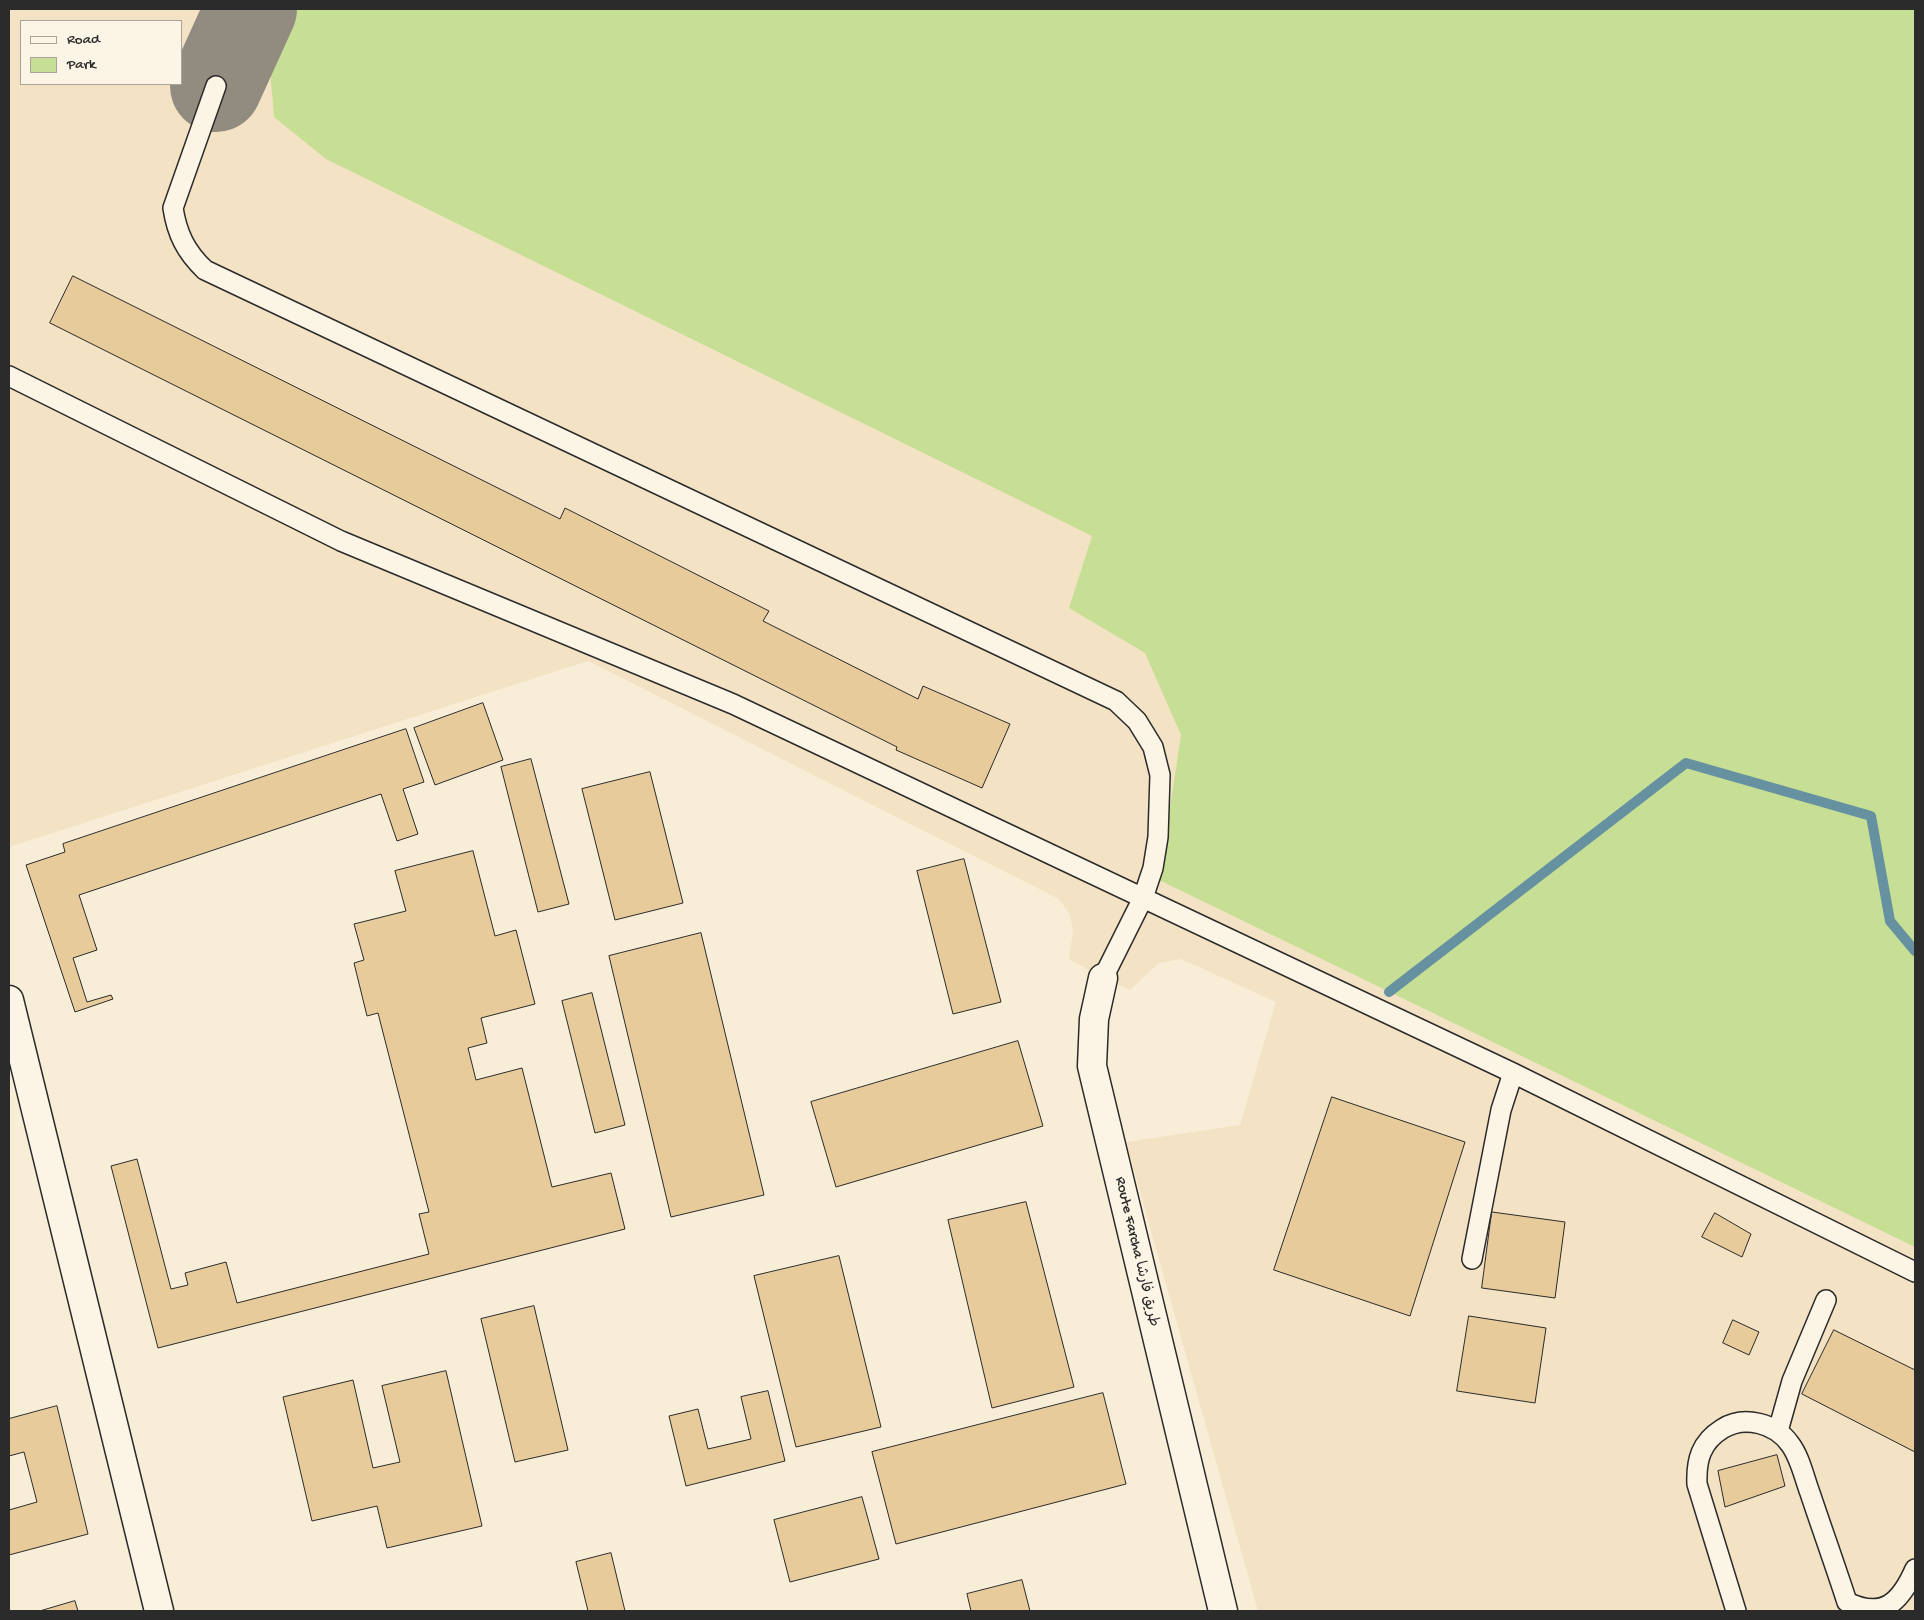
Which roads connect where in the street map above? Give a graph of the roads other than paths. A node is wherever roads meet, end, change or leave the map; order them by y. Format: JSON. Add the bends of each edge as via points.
{"nodes":[{"id":1,"x":216,"y":86,"type":"dead end"},
{"id":2,"x":9,"y":376,"type":"edge"},
{"id":3,"x":1143,"y":898,"type":"junction"},
{"id":4,"x":1103,"y":978,"type":"joint"},
{"id":5,"x":9,"y":1000,"type":"edge"},
{"id":6,"x":1513,"y":1073,"type":"junction"},
{"id":7,"x":1472,"y":1259,"type":"dead end"},
{"id":8,"x":1915,"y":1272,"type":"edge"},
{"id":9,"x":1826,"y":1300,"type":"dead end"},
{"id":10,"x":1778,"y":1431,"type":"junction"},
{"id":11,"x":1915,"y":1569,"type":"edge"},
{"id":12,"x":159,"y":1611,"type":"edge"},
{"id":13,"x":1223,"y":1611,"type":"edge"},
{"id":14,"x":1736,"y":1611,"type":"edge"}],
"edges":[{"from":1,"to":3,"type":"lane","name":"Route Farcha طريق فارشا","via":[[173,208],[185,247],[205,270],[1116,701],[1138,721],[1153,746],[1160,775],[1158,837],[1153,868]]},
{"from":2,"to":3,"type":"lane","via":[[341,541],[733,704]]},
{"from":3,"to":4,"type":"lane","name":"Route Farcha طريق فارشا"},
{"from":3,"to":6,"type":"lane"},
{"from":4,"to":13,"type":"street","name":"Route Farcha طريق فارشا","via":[[1094,1019],[1092,1066]]},
{"from":5,"to":12,"type":"street"},
{"from":6,"to":7,"type":"lane","via":[[1501,1110]]},
{"from":6,"to":8,"type":"lane"},
{"from":9,"to":10,"type":"lane","via":[[1792,1381]]},
{"from":10,"to":11,"type":"lane","via":[[1798,1460],[1847,1602],[1871,1610],[1894,1603],[1902,1595]]},
{"from":10,"to":14,"type":"lane","via":[[1745,1421],[1728,1426],[1712,1435],[1696,1466],[1697,1484]]}]}
